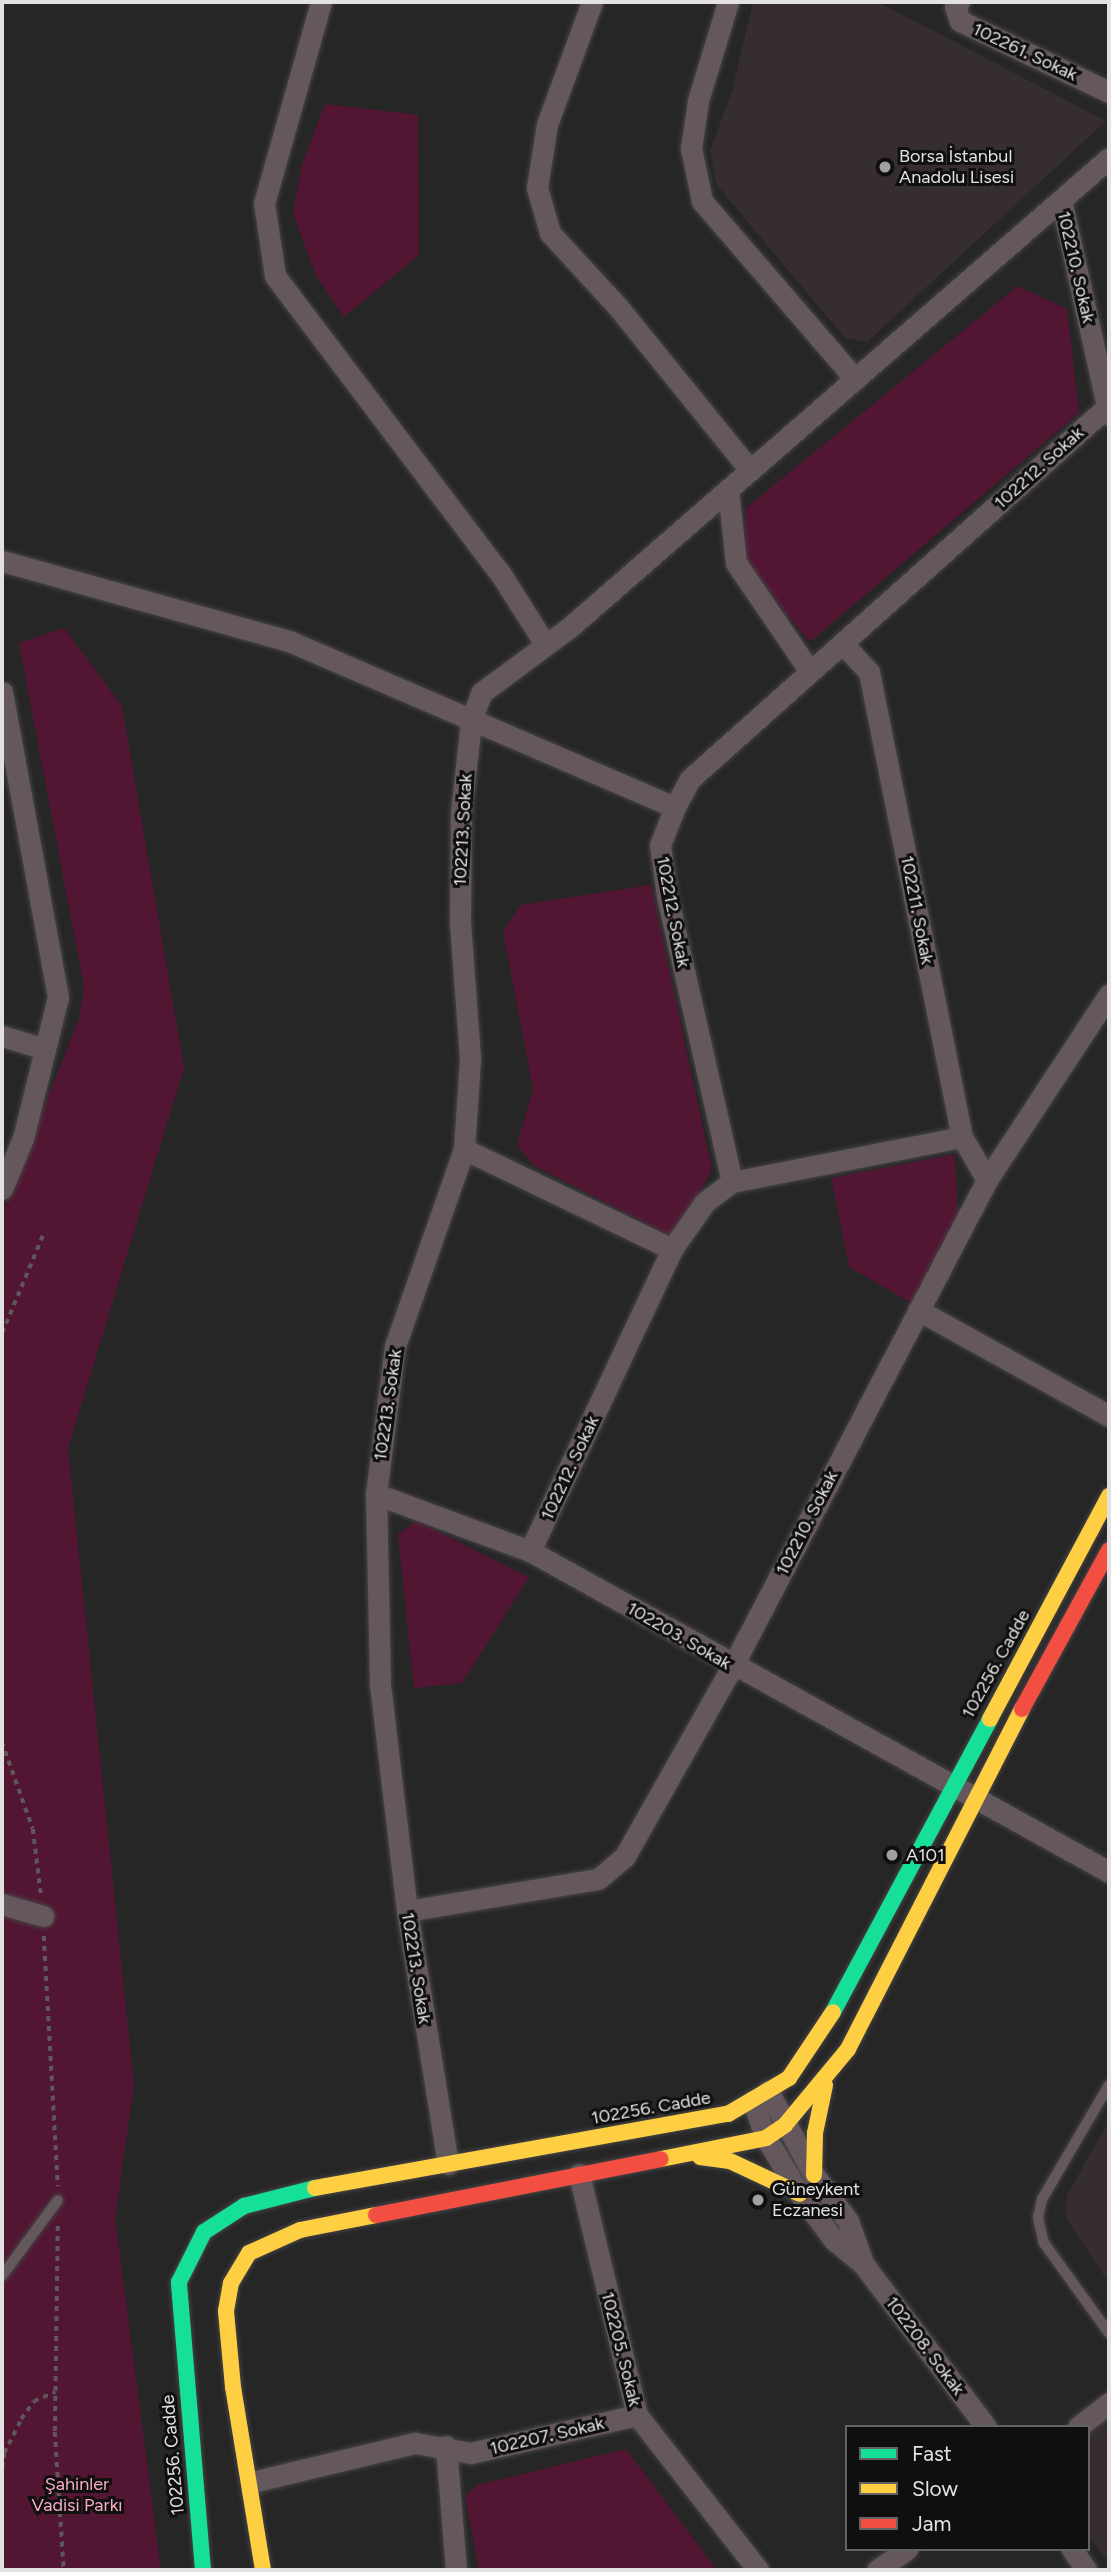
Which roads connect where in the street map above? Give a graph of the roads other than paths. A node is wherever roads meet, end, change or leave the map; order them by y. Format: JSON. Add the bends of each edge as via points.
{"nodes":[{"id":1,"x":321,"y":2,"type":"edge"},
{"id":2,"x":592,"y":2,"type":"edge"},
{"id":3,"x":728,"y":2,"type":"edge"},
{"id":4,"x":959,"y":2,"type":"edge"},
{"id":5,"x":1109,"y":92,"type":"edge"},
{"id":6,"x":1109,"y":158,"type":"edge"},
{"id":7,"x":1061,"y":200,"type":"junction"},
{"id":8,"x":855,"y":379,"type":"junction"},
{"id":9,"x":1109,"y":411,"type":"edge"},
{"id":10,"x":750,"y":471,"type":"junction"},
{"id":11,"x":729,"y":489,"type":"junction"},
{"id":12,"x":2,"y":561,"type":"edge"},
{"id":13,"x":545,"y":644,"type":"junction"},
{"id":14,"x":843,"y":644,"type":"junction"},
{"id":15,"x":809,"y":670,"type":"junction"},
{"id":16,"x":2,"y":692,"type":"edge"},
{"id":17,"x":471,"y":721,"type":"junction"},
{"id":18,"x":8,"y":763,"type":"edge"},
{"id":19,"x":675,"y":807,"type":"junction"},
{"id":20,"x":1109,"y":995,"type":"edge"},
{"id":21,"x":2,"y":1036,"type":"edge"},
{"id":22,"x":45,"y":1049,"type":"junction"},
{"id":23,"x":962,"y":1137,"type":"junction"},
{"id":24,"x":464,"y":1149,"type":"junction"},
{"id":25,"x":987,"y":1180,"type":"junction"},
{"id":26,"x":732,"y":1182,"type":"junction"},
{"id":27,"x":2,"y":1189,"type":"edge"},
{"id":28,"x":672,"y":1249,"type":"junction"},
{"id":29,"x":918,"y":1310,"type":"junction"},
{"id":30,"x":1109,"y":1416,"type":"edge"},
{"id":31,"x":376,"y":1494,"type":"junction"},
{"id":32,"x":1109,"y":1496,"type":"edge"},
{"id":33,"x":1109,"y":1550,"type":"edge"},
{"id":34,"x":530,"y":1551,"type":"junction"},
{"id":35,"x":732,"y":1667,"type":"junction"},
{"id":36,"x":952,"y":1786,"type":"junction"},
{"id":37,"x":973,"y":1797,"type":"junction"},
{"id":38,"x":1109,"y":1872,"type":"edge"},
{"id":39,"x":2,"y":1904,"type":"edge"},
{"id":40,"x":407,"y":1911,"type":"junction"},
{"id":41,"x":43,"y":1916,"type":"road end"},
{"id":42,"x":826,"y":2077,"type":"junction"},
{"id":43,"x":1109,"y":2085,"type":"edge"},
{"id":44,"x":761,"y":2096,"type":"junction"},
{"id":45,"x":785,"y":2125,"type":"junction"},
{"id":46,"x":766,"y":2138,"type":"junction"},
{"id":47,"x":682,"y":2154,"type":"junction"},
{"id":48,"x":447,"y":2164,"type":"junction"},
{"id":49,"x":579,"y":2174,"type":"junction"},
{"id":50,"x":814,"y":2175,"type":"junction"},
{"id":51,"x":800,"y":2194,"type":"junction"},
{"id":52,"x":58,"y":2200,"type":"road end"},
{"id":53,"x":864,"y":2265,"type":"junction"},
{"id":54,"x":2,"y":2276,"type":"edge"},
{"id":55,"x":1109,"y":2333,"type":"edge"},
{"id":56,"x":1109,"y":2403,"type":"edge"},
{"id":57,"x":637,"y":2415,"type":"junction"},
{"id":58,"x":984,"y":2425,"type":"edge"},
{"id":59,"x":1081,"y":2425,"type":"edge"},
{"id":60,"x":446,"y":2446,"type":"junction"},
{"id":61,"x":252,"y":2483,"type":"junction"},
{"id":62,"x":905,"y":2551,"type":"edge"},
{"id":63,"x":1073,"y":2551,"type":"edge"},
{"id":64,"x":203,"y":2570,"type":"edge"},
{"id":65,"x":263,"y":2570,"type":"edge"},
{"id":66,"x":456,"y":2570,"type":"edge"},
{"id":67,"x":758,"y":2570,"type":"edge"},
{"id":68,"x":877,"y":2570,"type":"edge"},
{"id":69,"x":1086,"y":2570,"type":"edge"}],
"edges":[{"from":1,"to":13,"type":"street","via":[[264,203],[275,276],[500,573]]},
{"from":2,"to":10,"type":"street","via":[[547,124],[537,188],[550,233],[618,307]]},
{"from":3,"to":8,"type":"street","via":[[698,101],[691,148],[702,201]]},
{"from":4,"to":5,"type":"street","name":"102261. Sokak","via":[[955,7],[960,21]]},
{"from":6,"to":7,"type":"street","name":"102213. Sokak"},
{"from":7,"to":8,"type":"street","name":"102213. Sokak"},
{"from":7,"to":9,"type":"street","name":"102210. Sokak"},
{"from":8,"to":10,"type":"street","name":"102213. Sokak"},
{"from":9,"to":14,"type":"street","name":"102212. Sokak"},
{"from":10,"to":11,"type":"street","name":"102213. Sokak"},
{"from":11,"to":13,"type":"street","name":"102213. Sokak"},
{"from":11,"to":15,"type":"street","via":[[736,563]]},
{"from":12,"to":17,"type":"street","via":[[289,641]]},
{"from":13,"to":17,"type":"street","name":"102213. Sokak","via":[[481,693]]},
{"from":14,"to":15,"type":"street","name":"102212. Sokak"},
{"from":14,"to":23,"type":"street","name":"102211. Sokak","via":[[869,672]]},
{"from":15,"to":19,"type":"street","name":"102212. Sokak","via":[[690,779]]},
{"from":16,"to":18,"type":"street"},
{"from":17,"to":19,"type":"street"},
{"from":17,"to":24,"type":"street","name":"102213. Sokak","via":[[461,812],[460,922],[470,1058]]},
{"from":18,"to":22,"type":"street","via":[[58,997]]},
{"from":19,"to":26,"type":"street","name":"102212. Sokak","via":[[660,845],[667,895]]},
{"from":20,"to":25,"type":"street","name":"102210. Sokak"},
{"from":21,"to":22,"type":"street"},
{"from":22,"to":27,"type":"street","via":[[23,1138]]},
{"from":23,"to":25,"type":"street","name":"102211. Sokak"},
{"from":23,"to":26,"type":"street"},
{"from":24,"to":28,"type":"street"},
{"from":24,"to":31,"type":"street","name":"102213. Sokak","via":[[395,1346]]},
{"from":25,"to":29,"type":"street","name":"102210. Sokak"},
{"from":26,"to":28,"type":"street","name":"102212. Sokak","via":[[705,1202]]},
{"from":28,"to":34,"type":"street","name":"102212. Sokak"},
{"from":29,"to":30,"type":"street"},
{"from":29,"to":35,"type":"street","name":"102210. Sokak"},
{"from":31,"to":34,"type":"street","name":"102203. Sokak"},
{"from":31,"to":40,"type":"street","name":"102213. Sokak","via":[[380,1683]]},
{"from":32,"to":36,"type":"street","name":"102256. Cadde"},
{"from":33,"to":37,"type":"street"},
{"from":34,"to":35,"type":"street","name":"102203. Sokak"},
{"from":35,"to":36,"type":"street","name":"102203. Sokak"},
{"from":35,"to":40,"type":"street","name":"102210. Sokak","via":[[656,1808],[625,1856],[598,1879]]},
{"from":36,"to":37,"type":"street","name":"102203. Sokak"},
{"from":36,"to":44,"type":"street","name":"102256. Cadde","via":[[836,2008],[789,2078]]},
{"from":37,"to":38,"type":"street","name":"102203. Sokak"},
{"from":37,"to":42,"type":"street","via":[[848,2049]]},
{"from":39,"to":41,"type":"street"},
{"from":40,"to":48,"type":"street","name":"102213. Sokak"},
{"from":42,"to":45,"type":"street"},
{"from":42,"to":50,"type":"street","via":[[814,2133]]},
{"from":43,"to":55,"type":"lane","via":[[1042,2199],[1038,2218],[1044,2243]]},
{"from":44,"to":45,"type":"street","name":"102208. Sokak"},
{"from":44,"to":46,"type":"street","name":"102208. Sokak"},
{"from":44,"to":48,"type":"street","name":"102256. Cadde","via":[[728,2114]]},
{"from":45,"to":46,"type":"street"},
{"from":45,"to":50,"type":"street","name":"102208. Sokak"},
{"from":46,"to":47,"type":"street"},
{"from":46,"to":51,"type":"street","name":"102208. Sokak"},
{"from":47,"to":49,"type":"street"},
{"from":47,"to":51,"type":"street","via":[[730,2161]]},
{"from":48,"to":64,"type":"street","name":"102256. Cadde","via":[[244,2206],[204,2232],[179,2282]]},
{"from":49,"to":57,"type":"street","name":"102205. Sokak"},
{"from":49,"to":61,"type":"street","via":[[300,2230],[249,2253],[231,2283],[226,2311],[233,2387]]},
{"from":50,"to":53,"type":"street","name":"102208. Sokak","via":[[848,2221]]},
{"from":51,"to":53,"type":"street","name":"102208. Sokak","via":[[833,2239]]},
{"from":52,"to":54,"type":"lane"},
{"from":53,"to":58,"type":"street","name":"102208. Sokak"},
{"from":56,"to":59,"type":"street"},
{"from":57,"to":60,"type":"street","name":"102207. Sokak","via":[[471,2453]]},
{"from":57,"to":67,"type":"street","name":"102205. Sokak"},
{"from":60,"to":61,"type":"street","name":"102207. Sokak","via":[[415,2443]]},
{"from":60,"to":66,"type":"street"},
{"from":61,"to":65,"type":"street"},
{"from":62,"to":68,"type":"street"},
{"from":63,"to":69,"type":"street"}]}
